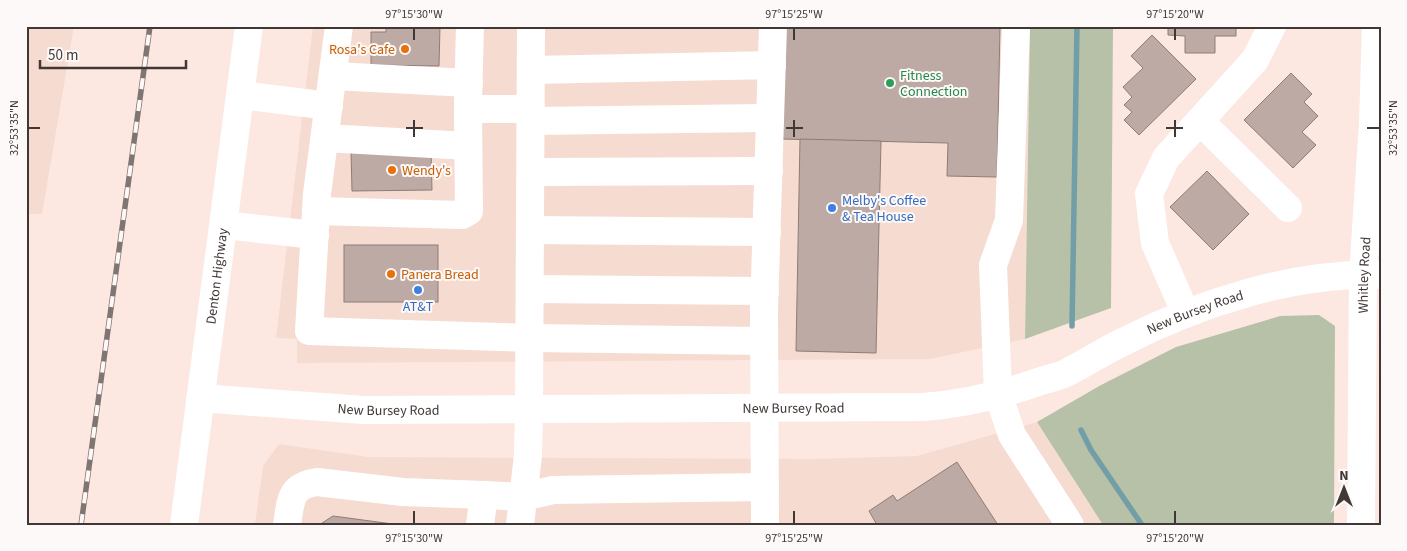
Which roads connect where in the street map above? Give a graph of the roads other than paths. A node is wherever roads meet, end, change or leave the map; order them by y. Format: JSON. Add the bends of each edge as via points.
{"nodes":[{"id":1,"x":249,"y":26,"type":"edge"},
{"id":2,"x":339,"y":26,"type":"edge"},
{"id":3,"x":470,"y":26,"type":"edge"},
{"id":4,"x":531,"y":26,"type":"edge"},
{"id":5,"x":773,"y":26,"type":"edge"},
{"id":6,"x":1016,"y":26,"type":"edge"},
{"id":7,"x":1272,"y":26,"type":"edge"},
{"id":8,"x":1376,"y":26,"type":"edge"},
{"id":9,"x":772,"y":65,"type":"junction"},
{"id":10,"x":531,"y":70,"type":"junction"},
{"id":11,"x":333,"y":76,"type":"junction"},
{"id":12,"x":1378,"y":88,"type":"edge"},
{"id":13,"x":240,"y":95,"type":"junction"},
{"id":14,"x":468,"y":96,"type":"junction"},
{"id":15,"x":329,"y":106,"type":"junction"},
{"id":16,"x":531,"y":115,"type":"junction"},
{"id":17,"x":770,"y":118,"type":"junction"},
{"id":18,"x":1200,"y":121,"type":"junction"},
{"id":19,"x":1373,"y":123,"type":"junction"},
{"id":20,"x":325,"y":138,"type":"junction"},
{"id":21,"x":468,"y":146,"type":"junction"},
{"id":22,"x":1381,"y":150,"type":"edge"},
{"id":23,"x":769,"y":171,"type":"junction"},
{"id":24,"x":531,"y":172,"type":"junction"},
{"id":25,"x":1288,"y":208,"type":"dead end"},
{"id":26,"x":316,"y":223,"type":"junction"},
{"id":27,"x":224,"y":225,"type":"junction"},
{"id":28,"x":530,"y":230,"type":"junction"},
{"id":29,"x":767,"y":232,"type":"junction"},
{"id":30,"x":1372,"y":275,"type":"edge"},
{"id":31,"x":530,"y":289,"type":"junction"},
{"id":32,"x":765,"y":292,"type":"junction"},
{"id":33,"x":1186,"y":314,"type":"junction"},
{"id":34,"x":530,"y":338,"type":"junction"},
{"id":35,"x":764,"y":342,"type":"junction"},
{"id":36,"x":998,"y":394,"type":"junction"},
{"id":37,"x":200,"y":398,"type":"junction"},
{"id":38,"x":1371,"y":404,"type":"edge"},
{"id":39,"x":764,"y":408,"type":"junction"},
{"id":40,"x":529,"y":409,"type":"junction"},
{"id":41,"x":764,"y":487,"type":"junction"},
{"id":42,"x":484,"y":495,"type":"junction"},
{"id":43,"x":523,"y":496,"type":"junction"},
{"id":44,"x":184,"y":525,"type":"edge"},
{"id":45,"x":287,"y":525,"type":"edge"},
{"id":46,"x":480,"y":525,"type":"edge"},
{"id":47,"x":520,"y":525,"type":"edge"},
{"id":48,"x":764,"y":525,"type":"edge"},
{"id":49,"x":1070,"y":525,"type":"edge"},
{"id":50,"x":1361,"y":525,"type":"edge"}],
"edges":[{"from":1,"to":13,"type":"street","name":"Denton Highway"},
{"from":2,"to":11,"type":"street"},
{"from":3,"to":14,"type":"street"},
{"from":4,"to":10,"type":"street"},
{"from":5,"to":9,"type":"street"},
{"from":6,"to":36,"type":"street","via":[[1009,220],[993,264]]},
{"from":7,"to":18,"type":"street","via":[[1255,60]]},
{"from":8,"to":12,"type":"street","name":"Whitley Road"},
{"from":9,"to":10,"type":"street"},
{"from":9,"to":17,"type":"street"},
{"from":10,"to":16,"type":"street"},
{"from":11,"to":14,"type":"street"},
{"from":11,"to":15,"type":"street"},
{"from":12,"to":19,"type":"street","name":"Whitley Road"},
{"from":13,"to":15,"type":"street"},
{"from":13,"to":27,"type":"street","name":"Denton Highway"},
{"from":14,"to":16,"type":"street"},
{"from":14,"to":21,"type":"street"},
{"from":15,"to":20,"type":"street"},
{"from":16,"to":17,"type":"street"},
{"from":16,"to":24,"type":"street"},
{"from":17,"to":23,"type":"street"},
{"from":18,"to":25,"type":"street"},
{"from":18,"to":33,"type":"street","via":[[1166,158],[1149,194],[1155,244]]},
{"from":19,"to":22,"type":"street"},
{"from":19,"to":30,"type":"street","name":"Whitley Road"},
{"from":20,"to":21,"type":"street"},
{"from":20,"to":26,"type":"street"},
{"from":21,"to":26,"type":"street","via":[[469,211],[462,215]]},
{"from":23,"to":24,"type":"street"},
{"from":23,"to":29,"type":"street"},
{"from":24,"to":28,"type":"street"},
{"from":26,"to":27,"type":"street"},
{"from":26,"to":34,"type":"street","via":[[309,331]]},
{"from":27,"to":37,"type":"street","name":"Denton Highway"},
{"from":28,"to":29,"type":"street"},
{"from":28,"to":31,"type":"street"},
{"from":29,"to":32,"type":"street"},
{"from":30,"to":33,"type":"street","name":"New Bursey Road","via":[[1291,282]]},
{"from":30,"to":38,"type":"street","name":"Whitley Road"},
{"from":31,"to":32,"type":"street"},
{"from":31,"to":34,"type":"street"},
{"from":32,"to":35,"type":"street"},
{"from":33,"to":36,"type":"street","name":"New Bursey Road","via":[[1065,373]]},
{"from":34,"to":35,"type":"street"},
{"from":34,"to":40,"type":"street"},
{"from":35,"to":39,"type":"street"},
{"from":36,"to":39,"type":"street","name":"New Bursey Road","via":[[945,406]]},
{"from":36,"to":49,"type":"street","via":[[1012,434]]},
{"from":37,"to":40,"type":"street","name":"New Bursey Road","via":[[364,410]]},
{"from":37,"to":44,"type":"street","name":"Denton Highway"},
{"from":38,"to":50,"type":"street","name":"Whitley Road"},
{"from":39,"to":40,"type":"street","name":"New Bursey Road"},
{"from":39,"to":41,"type":"street"},
{"from":40,"to":43,"type":"street"},
{"from":41,"to":43,"type":"street","via":[[553,490]]},
{"from":41,"to":48,"type":"street"},
{"from":42,"to":43,"type":"street"},
{"from":42,"to":45,"type":"street","via":[[403,492],[317,482],[297,488],[291,497]]},
{"from":42,"to":46,"type":"street"},
{"from":43,"to":47,"type":"street"}]}
